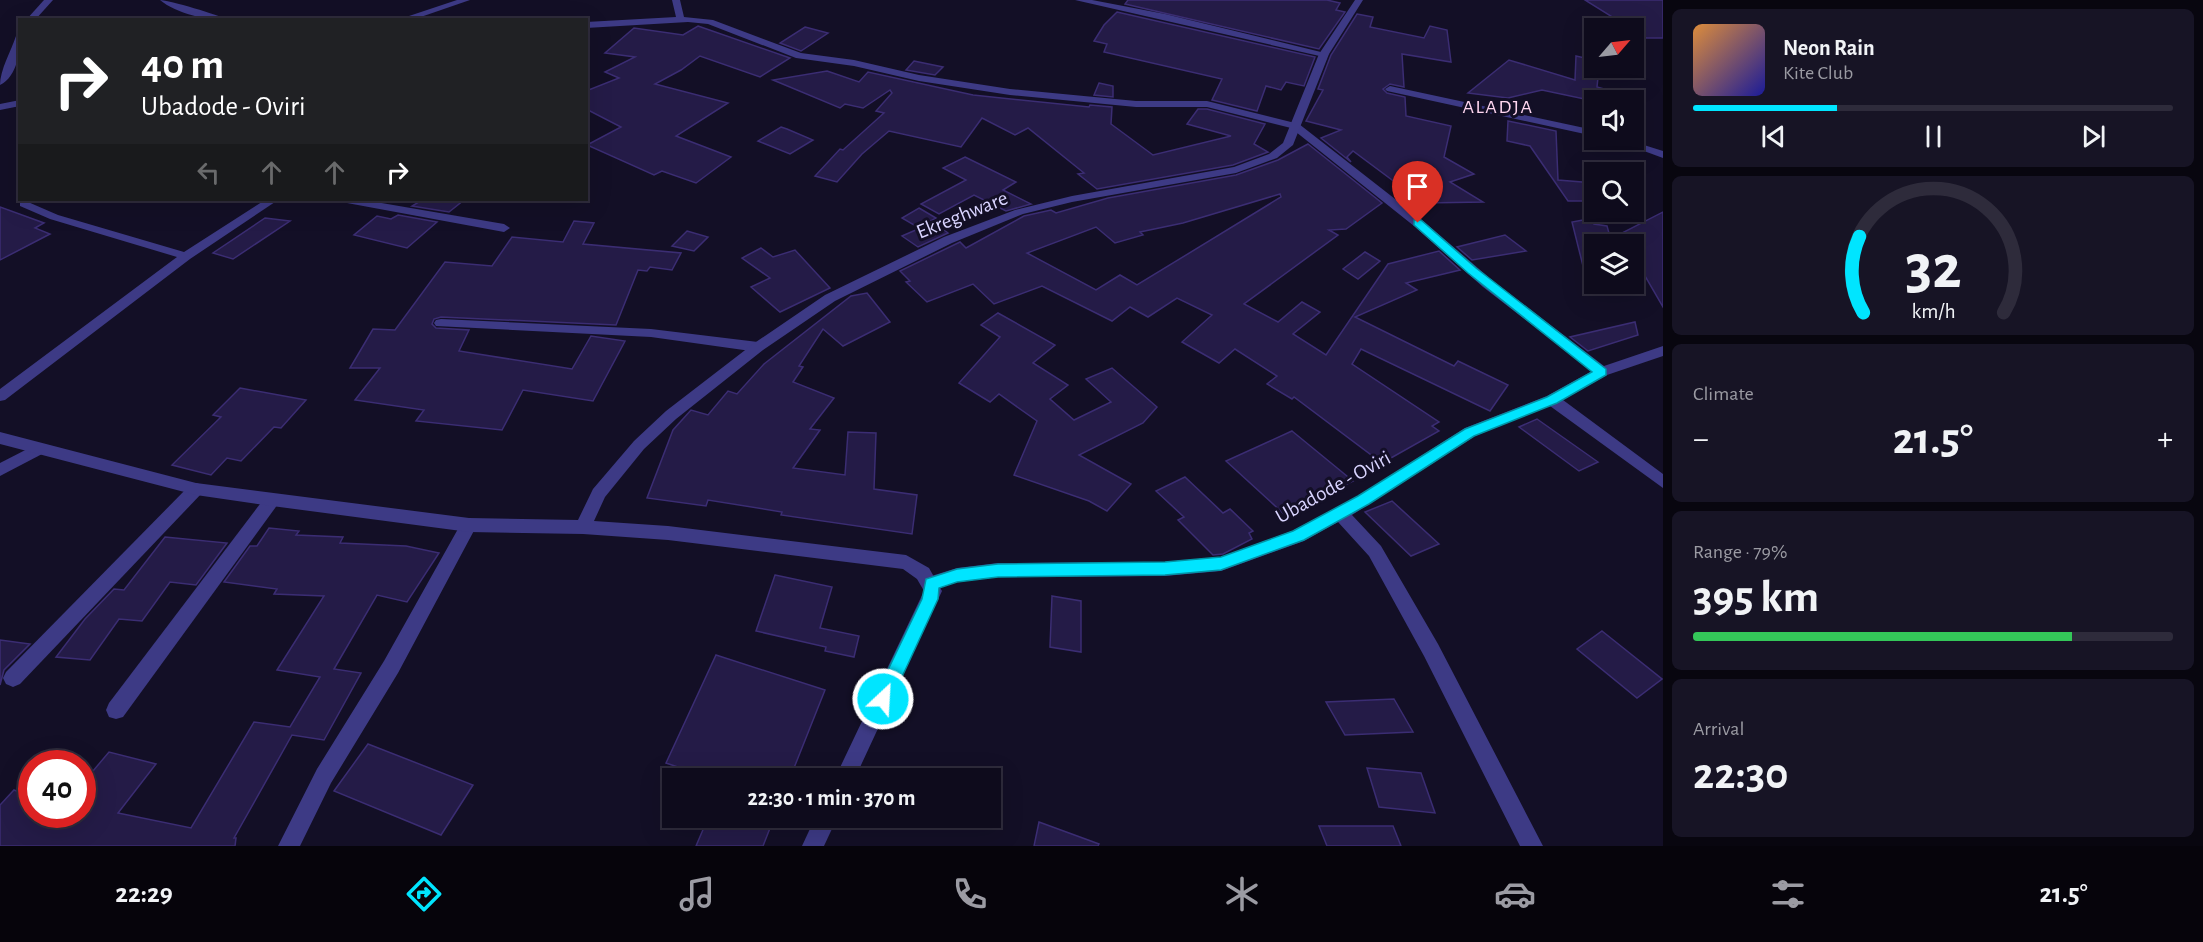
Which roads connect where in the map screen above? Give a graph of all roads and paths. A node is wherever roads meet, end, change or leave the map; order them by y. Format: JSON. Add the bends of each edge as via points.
{"nodes":[{"id":1,"x":50,"y":0,"type":"edge"},
{"id":2,"x":164,"y":0,"type":"edge"},
{"id":3,"x":466,"y":0,"type":"edge"},
{"id":4,"x":676,"y":0,"type":"edge"},
{"id":5,"x":1079,"y":0,"type":"edge"},
{"id":6,"x":1359,"y":0,"type":"edge"},
{"id":7,"x":192,"y":5,"type":"dead end"},
{"id":8,"x":182,"y":9,"type":"junction"},
{"id":9,"x":32,"y":18,"type":"edge"},
{"id":10,"x":216,"y":18,"type":"edge"},
{"id":11,"x":408,"y":18,"type":"edge"},
{"id":12,"x":681,"y":20,"type":"junction"},
{"id":13,"x":588,"y":25,"type":"edge"},
{"id":14,"x":18,"y":42,"type":"edge"},
{"id":15,"x":1324,"y":54,"type":"junction"},
{"id":16,"x":0,"y":82,"type":"edge"},
{"id":17,"x":1390,"y":89,"type":"dead end"},
{"id":18,"x":18,"y":104,"type":"edge"},
{"id":19,"x":0,"y":107,"type":"edge"},
{"id":20,"x":1295,"y":126,"type":"junction"},
{"id":21,"x":1584,"y":131,"type":"edge"},
{"id":22,"x":1644,"y":149,"type":"edge"},
{"id":23,"x":1663,"y":155,"type":"edge"},
{"id":24,"x":270,"y":201,"type":"edge"},
{"id":25,"x":353,"y":201,"type":"edge"},
{"id":26,"x":24,"y":204,"type":"dead end"},
{"id":27,"x":504,"y":228,"type":"dead end"},
{"id":28,"x":186,"y":256,"type":"junction"},
{"id":29,"x":441,"y":323,"type":"dead end"},
{"id":30,"x":758,"y":346,"type":"junction"},
{"id":31,"x":1663,"y":351,"type":"edge"},
{"id":32,"x":1602,"y":372,"type":"junction"},
{"id":33,"x":0,"y":396,"type":"edge"},
{"id":34,"x":1552,"y":400,"type":"junction"},
{"id":35,"x":0,"y":438,"type":"edge"},
{"id":36,"x":39,"y":448,"type":"junction"},
{"id":37,"x":0,"y":470,"type":"edge"},
{"id":38,"x":1663,"y":482,"type":"edge"},
{"id":39,"x":196,"y":489,"type":"junction"},
{"id":40,"x":272,"y":500,"type":"junction"},
{"id":41,"x":1340,"y":513,"type":"junction"},
{"id":42,"x":469,"y":525,"type":"junction"},
{"id":43,"x":583,"y":527,"type":"junction"},
{"id":44,"x":931,"y":584,"type":"junction"},
{"id":45,"x":13,"y":678,"type":"dead end"},
{"id":46,"x":116,"y":710,"type":"dead end"},
{"id":47,"x":850,"y":768,"type":"edge"},
{"id":48,"x":821,"y":828,"type":"edge"},
{"id":49,"x":289,"y":846,"type":"edge"},
{"id":50,"x":813,"y":846,"type":"edge"},
{"id":51,"x":1532,"y":846,"type":"edge"}],
"edges":[{"from":1,"to":9,"type":"street"},
{"from":2,"to":8,"type":"street"},
{"from":3,"to":11,"type":"street"},
{"from":4,"to":12,"type":"street"},
{"from":5,"to":15,"type":"street"},
{"from":6,"to":15,"type":"street","name":"Ekreghware"},
{"from":7,"to":8,"type":"street"},
{"from":8,"to":10,"type":"street"},
{"from":12,"to":13,"type":"street"},
{"from":12,"to":20,"type":"street","via":[[710,22],[799,56],[854,63],[919,78],[1113,102],[1207,104]]},
{"from":14,"to":16,"type":"street","via":[[9,70]]},
{"from":15,"to":20,"type":"street","name":"Ekreghware"},
{"from":17,"to":21,"type":"street"},
{"from":18,"to":19,"type":"street"},
{"from":20,"to":30,"type":"street","name":"Ekreghware","via":[[1288,145],[1256,164],[1019,212],[948,240],[830,298]]},
{"from":20,"to":32,"type":"street"},
{"from":22,"to":23,"type":"street"},
{"from":24,"to":28,"type":"street"},
{"from":25,"to":27,"type":"street"},
{"from":26,"to":28,"type":"street","via":[[54,217]]},
{"from":28,"to":33,"type":"street"},
{"from":29,"to":30,"type":"street","via":[[651,333]]},
{"from":30,"to":43,"type":"street","name":"Ekreghware","via":[[639,445],[599,493]]},
{"from":31,"to":32,"type":"street","name":"Ubadode - Oviri"},
{"from":32,"to":34,"type":"street","name":"Ubadode - Oviri"},
{"from":34,"to":38,"type":"street"},
{"from":34,"to":41,"type":"street","name":"Ubadode - Oviri","via":[[1470,432]]},
{"from":35,"to":36,"type":"street"},
{"from":36,"to":37,"type":"street"},
{"from":36,"to":39,"type":"street"},
{"from":39,"to":40,"type":"street"},
{"from":39,"to":45,"type":"street"},
{"from":40,"to":42,"type":"street"},
{"from":40,"to":46,"type":"street"},
{"from":41,"to":44,"type":"street","name":"Ubadode - Oviri","via":[[1298,536],[1221,564],[1165,569],[998,570],[957,575]]},
{"from":41,"to":51,"type":"street","via":[[1375,551]]},
{"from":42,"to":43,"type":"street"},
{"from":42,"to":49,"type":"street","via":[[391,667],[324,776]]},
{"from":43,"to":44,"type":"street","via":[[668,533],[906,562]]},
{"from":44,"to":47,"type":"street","via":[[930,599]]},
{"from":48,"to":50,"type":"street"}]}
